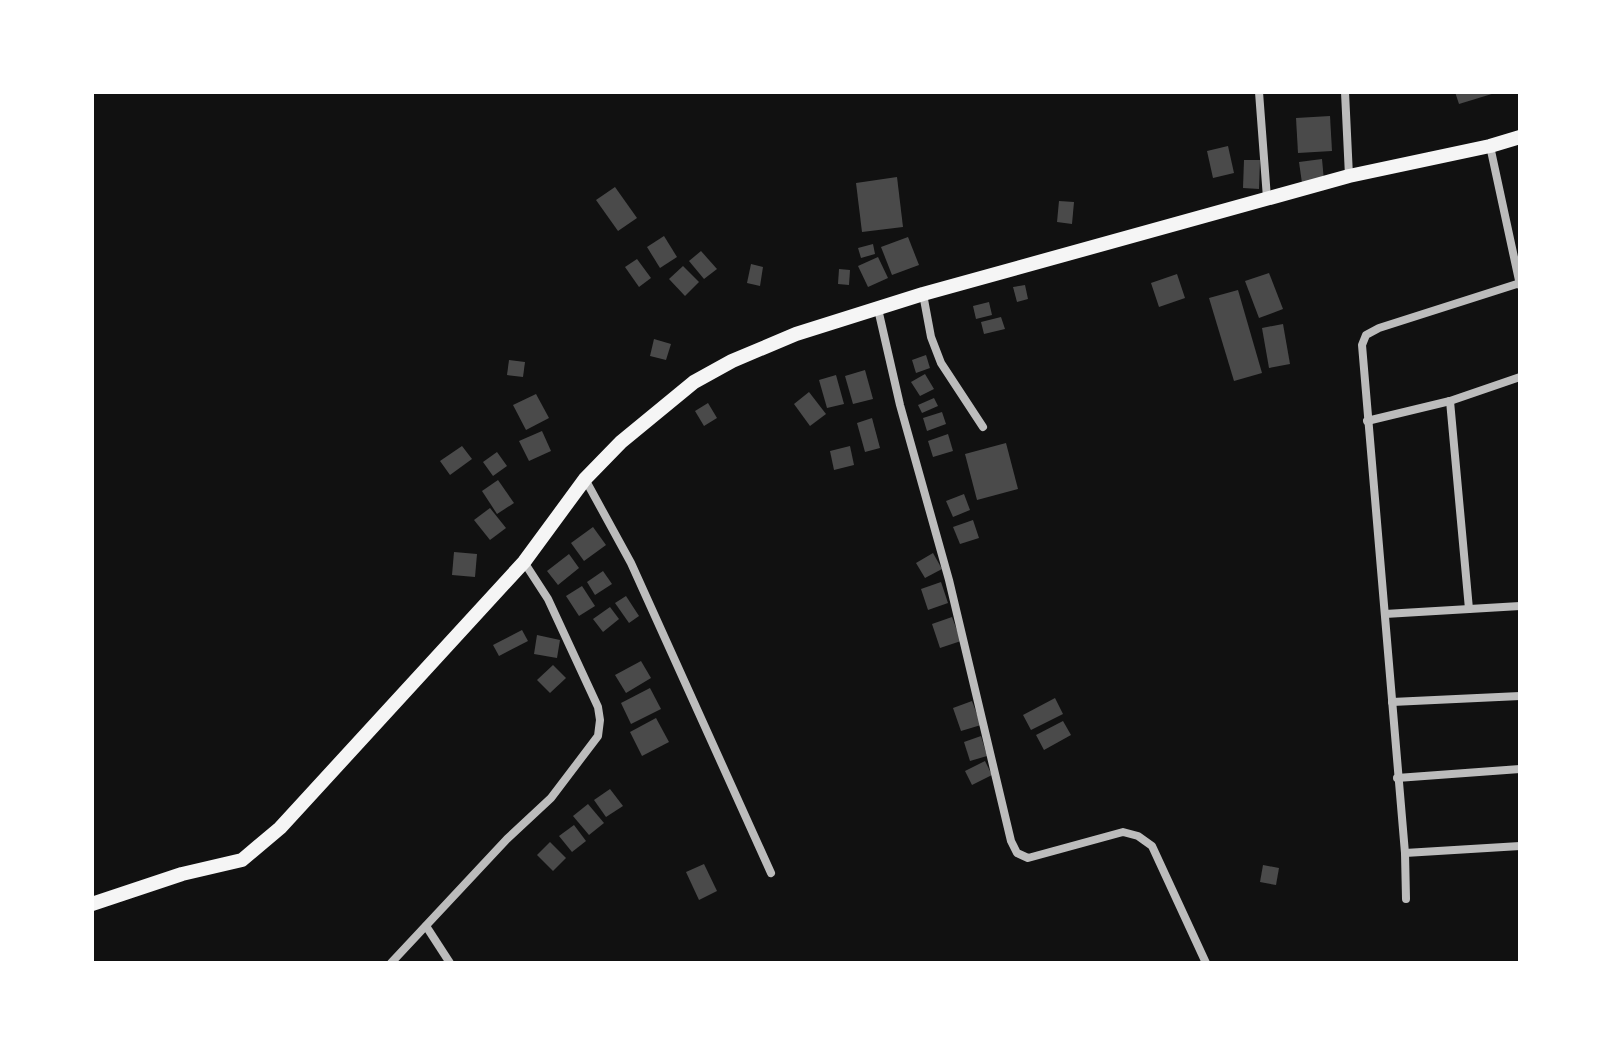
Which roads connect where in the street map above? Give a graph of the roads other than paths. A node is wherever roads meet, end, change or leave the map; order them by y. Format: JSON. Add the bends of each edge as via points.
{"nodes":[{"id":1,"x":1259,"y":92,"type":"edge"},
{"id":2,"x":1345,"y":92,"type":"edge"},
{"id":3,"x":1520,"y":137,"type":"edge"},
{"id":4,"x":1490,"y":146,"type":"junction"},
{"id":5,"x":1349,"y":176,"type":"junction"},
{"id":6,"x":1267,"y":198,"type":"junction"},
{"id":7,"x":1520,"y":284,"type":"edge"},
{"id":8,"x":923,"y":294,"type":"junction"},
{"id":9,"x":878,"y":309,"type":"junction"},
{"id":10,"x":1520,"y":377,"type":"edge"},
{"id":11,"x":1450,"y":401,"type":"junction"},
{"id":12,"x":1367,"y":421,"type":"junction"},
{"id":13,"x":983,"y":427,"type":"dead end"},
{"id":14,"x":585,"y":479,"type":"junction"},
{"id":15,"x":524,"y":562,"type":"junction"},
{"id":16,"x":1520,"y":606,"type":"edge"},
{"id":17,"x":1469,"y":609,"type":"junction"},
{"id":18,"x":1385,"y":614,"type":"junction"},
{"id":19,"x":1520,"y":696,"type":"edge"},
{"id":20,"x":1392,"y":702,"type":"junction"},
{"id":21,"x":1520,"y":769,"type":"edge"},
{"id":22,"x":1397,"y":778,"type":"junction"},
{"id":23,"x":1520,"y":846,"type":"edge"},
{"id":24,"x":1405,"y":853,"type":"junction"},
{"id":25,"x":771,"y":873,"type":"dead end"},
{"id":26,"x":1406,"y":899,"type":"dead end"},
{"id":27,"x":92,"y":904,"type":"edge"},
{"id":28,"x":426,"y":926,"type":"junction"},
{"id":29,"x":391,"y":963,"type":"edge"},
{"id":30,"x":450,"y":963,"type":"edge"},
{"id":31,"x":1206,"y":963,"type":"edge"}],
"edges":[{"from":1,"to":6,"type":"street"},
{"from":2,"to":5,"type":"street"},
{"from":3,"to":4,"type":"main road"},
{"from":4,"to":5,"type":"main road"},
{"from":4,"to":7,"type":"street"},
{"from":5,"to":6,"type":"main road"},
{"from":6,"to":8,"type":"main road"},
{"from":7,"to":12,"type":"street","via":[[1366,335],[1362,345]]},
{"from":8,"to":9,"type":"main road"},
{"from":8,"to":13,"type":"street","via":[[941,363]]},
{"from":9,"to":14,"type":"main road","via":[[796,334],[694,382]]},
{"from":9,"to":31,"type":"street","via":[[1017,853],[1028,858],[1123,832],[1138,836],[1152,846]]},
{"from":10,"to":11,"type":"street"},
{"from":11,"to":12,"type":"street"},
{"from":11,"to":17,"type":"street"},
{"from":12,"to":18,"type":"street"},
{"from":14,"to":15,"type":"main road"},
{"from":14,"to":25,"type":"street","via":[[631,563]]},
{"from":15,"to":27,"type":"main road","via":[[280,828],[242,860]]},
{"from":15,"to":28,"type":"street","via":[[548,599],[598,707],[598,736],[551,798]]},
{"from":16,"to":17,"type":"street"},
{"from":17,"to":18,"type":"street"},
{"from":18,"to":20,"type":"street"},
{"from":19,"to":20,"type":"street"},
{"from":20,"to":22,"type":"street"},
{"from":21,"to":22,"type":"street"},
{"from":22,"to":24,"type":"street"},
{"from":23,"to":24,"type":"street"},
{"from":24,"to":26,"type":"street"},
{"from":28,"to":29,"type":"street"},
{"from":28,"to":30,"type":"street"}]}
